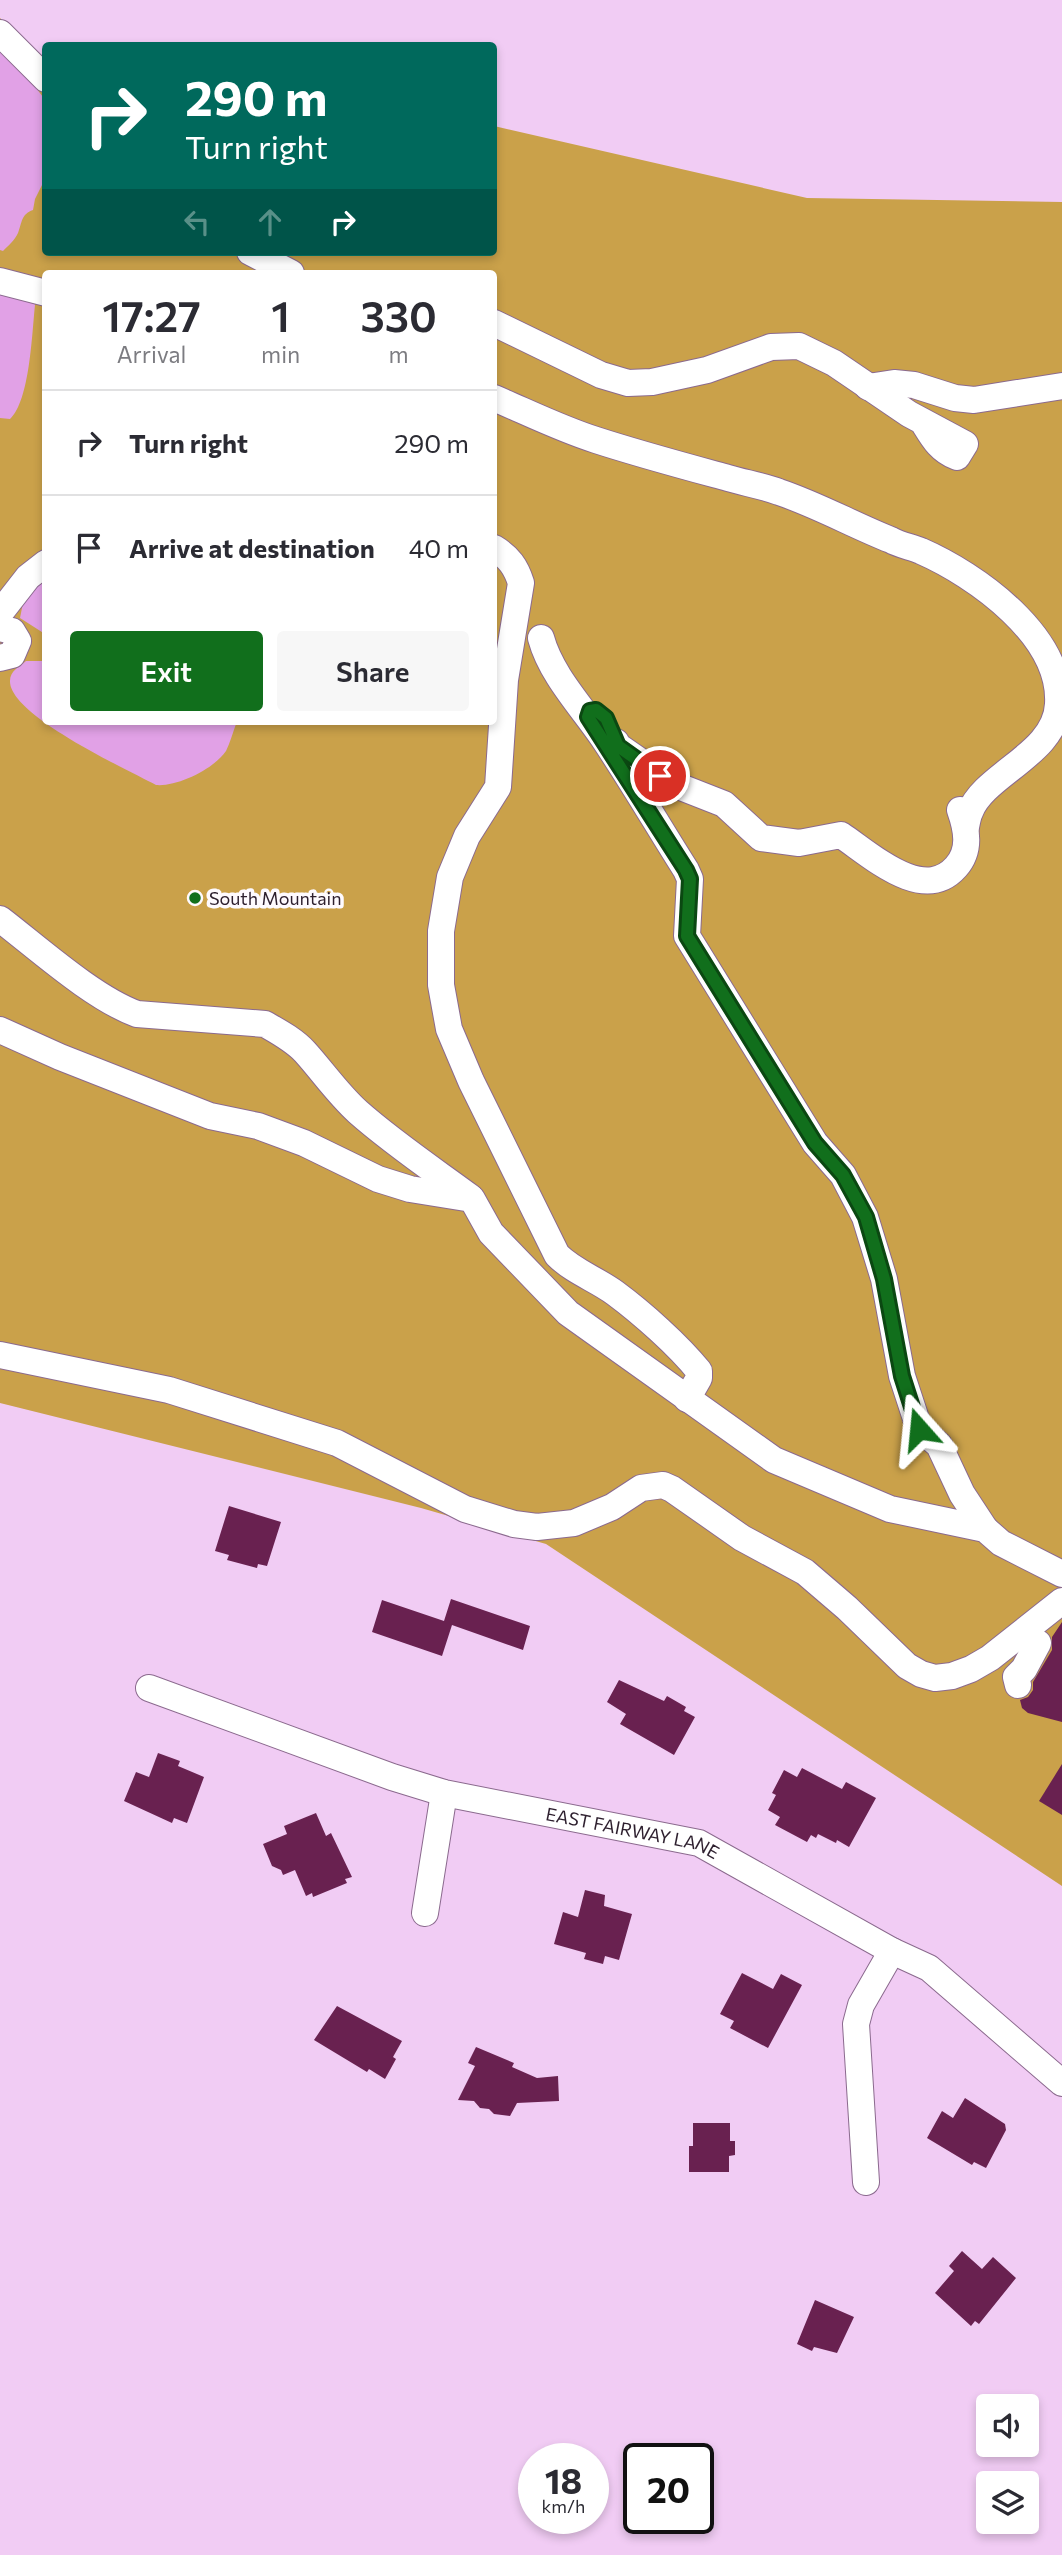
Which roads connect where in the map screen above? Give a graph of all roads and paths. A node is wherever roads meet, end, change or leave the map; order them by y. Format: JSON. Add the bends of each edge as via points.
{"nodes":[{"id":1,"x":0,"y":33,"type":"edge"},
{"id":2,"x":42,"y":75,"type":"edge"},
{"id":3,"x":258,"y":256,"type":"edge"},
{"id":4,"x":285,"y":270,"type":"edge"},
{"id":5,"x":0,"y":281,"type":"edge"},
{"id":6,"x":42,"y":292,"type":"edge"},
{"id":7,"x":497,"y":324,"type":"edge"},
{"id":8,"x":914,"y":385,"type":"junction"},
{"id":9,"x":1062,"y":386,"type":"edge"},
{"id":10,"x":868,"y":387,"type":"junction"},
{"id":11,"x":497,"y":399,"type":"edge"},
{"id":12,"x":497,"y":550,"type":"edge"},
{"id":13,"x":42,"y":566,"type":"edge"},
{"id":14,"x":1,"y":620,"type":"edge"},
{"id":15,"x":529,"y":637,"type":"junction"},
{"id":16,"x":0,"y":658,"type":"edge"},
{"id":17,"x":589,"y":714,"type":"junction"},
{"id":18,"x":0,"y":919,"type":"edge"},
{"id":19,"x":0,"y":1030,"type":"edge"},
{"id":20,"x":433,"y":1183,"type":"junction"},
{"id":21,"x":0,"y":1355,"type":"edge"},
{"id":22,"x":687,"y":1399,"type":"junction"},
{"id":23,"x":985,"y":1529,"type":"junction"},
{"id":24,"x":1062,"y":1574,"type":"edge"},
{"id":25,"x":1062,"y":1601,"type":"edge"},
{"id":26,"x":1024,"y":1634,"type":"junction"},
{"id":27,"x":1018,"y":1685,"type":"dead end"},
{"id":28,"x":149,"y":1688,"type":"dead end"},
{"id":29,"x":444,"y":1793,"type":"junction"},
{"id":30,"x":425,"y":1913,"type":"dead end"},
{"id":31,"x":892,"y":1951,"type":"junction"},
{"id":32,"x":1062,"y":2083,"type":"edge"},
{"id":33,"x":866,"y":2182,"type":"dead end"}],
"edges":[{"from":1,"to":2,"type":"street"},
{"from":3,"to":4,"type":"street"},
{"from":5,"to":6,"type":"street"},
{"from":7,"to":10,"type":"street","via":[[601,375],[628,383],[707,370],[771,347],[799,346]]},
{"from":8,"to":9,"type":"street","via":[[974,400]]},
{"from":8,"to":10,"type":"street"},
{"from":8,"to":10,"type":"street","via":[[905,387],[899,399],[916,418]]},
{"from":11,"to":17,"type":"street","via":[[595,440],[778,491],[930,556],[979,585],[1027,627],[1056,677],[1059,706],[1048,732],[1032,752],[970,815],[962,860],[946,876],[925,882],[909,879],[841,835],[799,843],[761,838],[724,804],[673,785],[618,746],[606,718]]},
{"from":12,"to":15,"type":"street","via":[[516,569]]},
{"from":13,"to":14,"type":"street","via":[[28,577]]},
{"from":14,"to":16,"type":"street","via":[[16,635],[17,646],[12,655]]},
{"from":15,"to":17,"type":"street"},
{"from":15,"to":22,"type":"street","via":[[505,680],[498,787],[457,856],[450,877],[441,930],[441,985],[449,1029],[496,1136],[557,1255],[570,1268],[617,1294],[688,1357],[699,1378]]},
{"from":17,"to":23,"type":"street","via":[[690,879],[687,936],[866,1217],[884,1279],[902,1376],[919,1429],[947,1457],[962,1494]]},
{"from":18,"to":20,"type":"street","via":[[124,1009],[137,1014],[265,1024],[282,1034],[304,1050],[324,1077]]},
{"from":19,"to":20,"type":"street","via":[[210,1116],[258,1126],[304,1143],[378,1179]]},
{"from":20,"to":22,"type":"street","via":[[472,1199],[491,1233],[560,1306]]},
{"from":21,"to":26,"type":"street","via":[[169,1390],[337,1443],[464,1509],[514,1524],[574,1523],[641,1488],[663,1485],[742,1538],[805,1572],[906,1666],[935,1678],[952,1676],[990,1658]]},
{"from":22,"to":23,"type":"street","via":[[774,1460],[890,1509]]},
{"from":23,"to":24,"type":"street","via":[[1001,1543]]},
{"from":25,"to":26,"type":"street"},
{"from":26,"to":27,"type":"street","via":[[1038,1643],[1016,1677]]},
{"from":28,"to":29,"type":"street","name":"EAST FAIRWAY LANE"},
{"from":29,"to":30,"type":"street"},
{"from":29,"to":31,"type":"street","name":"EAST FAIRWAY LANE","via":[[699,1843]]},
{"from":31,"to":32,"type":"street","name":"EAST FAIRWAY LANE","via":[[929,1968]]},
{"from":31,"to":33,"type":"street","via":[[861,2005],[856,2024]]}]}
